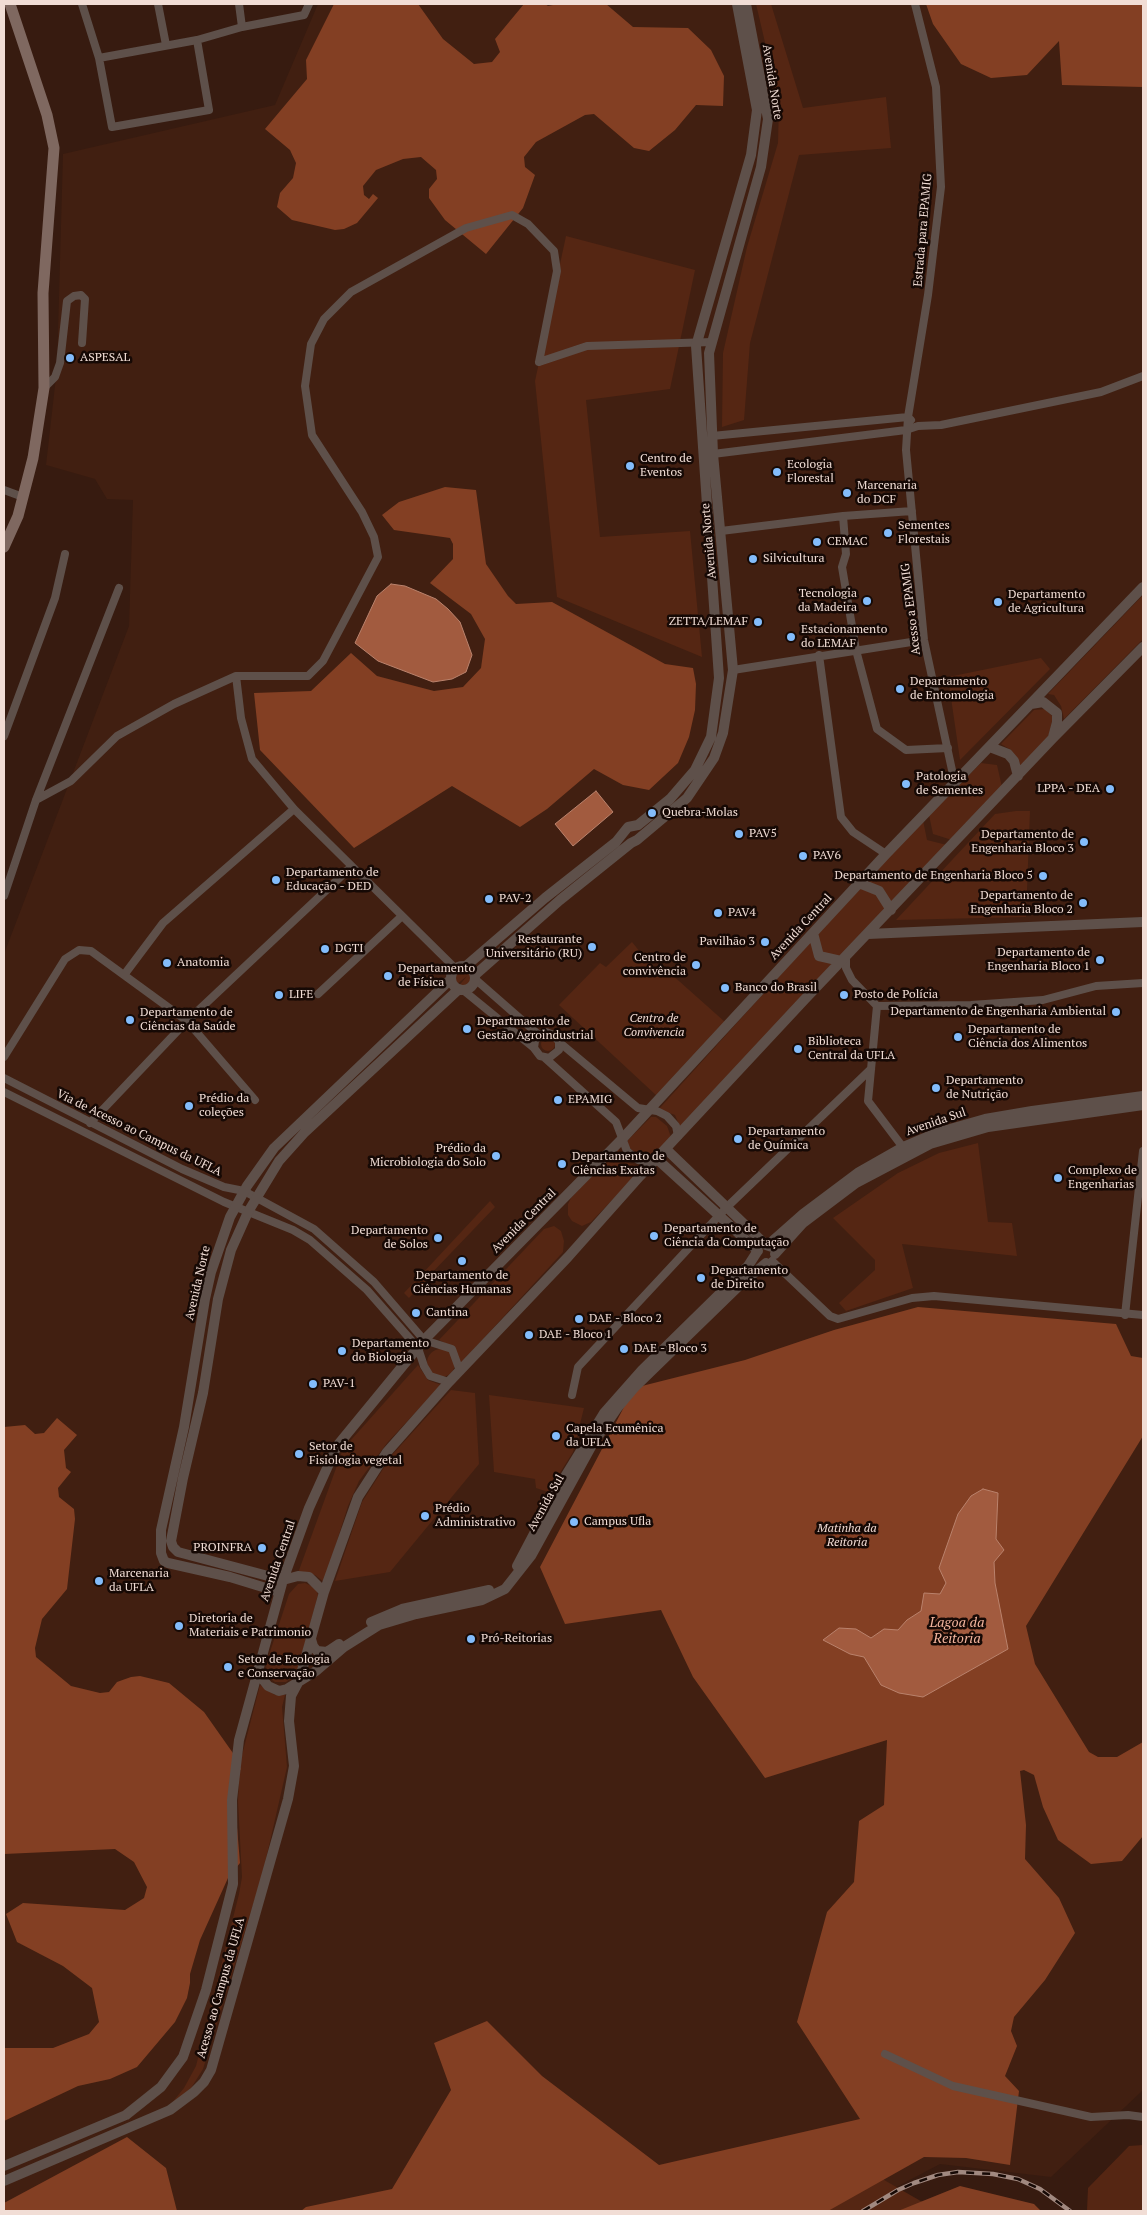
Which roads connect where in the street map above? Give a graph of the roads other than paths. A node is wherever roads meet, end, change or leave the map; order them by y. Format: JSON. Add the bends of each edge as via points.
{"nodes":[{"id":1,"x":10,"y":4,"type":"edge"},
{"id":2,"x":82,"y":4,"type":"edge"},
{"id":3,"x":158,"y":4,"type":"edge"},
{"id":4,"x":239,"y":4,"type":"edge"},
{"id":5,"x":309,"y":4,"type":"edge"},
{"id":6,"x":737,"y":4,"type":"edge"},
{"id":7,"x":746,"y":4,"type":"edge"},
{"id":8,"x":915,"y":4,"type":"edge"},
{"id":9,"x":242,"y":27,"type":"junction"},
{"id":10,"x":197,"y":40,"type":"junction"},
{"id":11,"x":166,"y":45,"type":"junction"},
{"id":12,"x":99,"y":58,"type":"junction"},
{"id":13,"x":698,"y":342,"type":"junction"},
{"id":14,"x":712,"y":342,"type":"junction"},
{"id":15,"x":82,"y":343,"type":"dead end"},
{"id":16,"x":1143,"y":376,"type":"edge"},
{"id":17,"x":44,"y":388,"type":"junction"},
{"id":18,"x":908,"y":417,"type":"junction"},
{"id":19,"x":918,"y":426,"type":"junction"},
{"id":20,"x":802,"y":428,"type":"junction"},
{"id":21,"x":906,"y":430,"type":"junction"},
{"id":22,"x":712,"y":436,"type":"junction"},
{"id":23,"x":804,"y":442,"type":"junction"},
{"id":24,"x":713,"y":454,"type":"junction"},
{"id":25,"x":4,"y":490,"type":"edge"},
{"id":26,"x":23,"y":497,"type":"junction"},
{"id":27,"x":912,"y":511,"type":"junction"},
{"id":28,"x":844,"y":516,"type":"junction"},
{"id":29,"x":721,"y":531,"type":"junction"},
{"id":30,"x":4,"y":547,"type":"edge"},
{"id":31,"x":64,"y":554,"type":"dead end"},
{"id":32,"x":1143,"y":587,"type":"edge"},
{"id":33,"x":119,"y":588,"type":"dead end"},
{"id":34,"x":924,"y":640,"type":"junction"},
{"id":35,"x":1143,"y":646,"type":"edge"},
{"id":36,"x":856,"y":650,"type":"junction"},
{"id":37,"x":819,"y":655,"type":"junction"},
{"id":38,"x":718,"y":665,"type":"junction"},
{"id":39,"x":732,"y":669,"type":"junction"},
{"id":40,"x":236,"y":676,"type":"junction"},
{"id":41,"x":719,"y":678,"type":"junction"},
{"id":42,"x":1031,"y":704,"type":"junction"},
{"id":43,"x":4,"y":736,"type":"edge"},
{"id":44,"x":1053,"y":738,"type":"junction"},
{"id":45,"x":990,"y":747,"type":"junction"},
{"id":46,"x":948,"y":748,"type":"junction"},
{"id":47,"x":1018,"y":776,"type":"junction"},
{"id":48,"x":955,"y":784,"type":"junction"},
{"id":49,"x":36,"y":800,"type":"junction"},
{"id":50,"x":294,"y":809,"type":"junction"},
{"id":51,"x":638,"y":824,"type":"junction"},
{"id":52,"x":623,"y":833,"type":"junction"},
{"id":53,"x":641,"y":836,"type":"junction"},
{"id":54,"x":631,"y":843,"type":"junction"},
{"id":55,"x":886,"y":854,"type":"junction"},
{"id":56,"x":351,"y":867,"type":"junction"},
{"id":57,"x":859,"y":883,"type":"junction"},
{"id":58,"x":4,"y":896,"type":"edge"},
{"id":59,"x":891,"y":910,"type":"junction"},
{"id":60,"x":402,"y":916,"type":"junction"},
{"id":61,"x":1143,"y":922,"type":"edge"},
{"id":62,"x":813,"y":933,"type":"junction"},
{"id":63,"x":868,"y":934,"type":"junction"},
{"id":64,"x":843,"y":959,"type":"junction"},
{"id":65,"x":461,"y":967,"type":"junction"},
{"id":66,"x":124,"y":975,"type":"junction"},
{"id":67,"x":475,"y":977,"type":"junction"},
{"id":68,"x":451,"y":978,"type":"junction"},
{"id":69,"x":1143,"y":983,"type":"edge"},
{"id":70,"x":461,"y":989,"type":"junction"},
{"id":71,"x":318,"y":994,"type":"dead end"},
{"id":72,"x":877,"y":1006,"type":"junction"},
{"id":73,"x":187,"y":1021,"type":"junction"},
{"id":74,"x":539,"y":1035,"type":"junction"},
{"id":75,"x":559,"y":1042,"type":"junction"},
{"id":76,"x":534,"y":1048,"type":"junction"},
{"id":77,"x":4,"y":1058,"type":"edge"},
{"id":78,"x":545,"y":1058,"type":"junction"},
{"id":79,"x":870,"y":1069,"type":"junction"},
{"id":80,"x":4,"y":1078,"type":"edge"},
{"id":81,"x":4,"y":1092,"type":"edge"},
{"id":82,"x":1143,"y":1096,"type":"edge"},
{"id":83,"x":255,"y":1100,"type":"dead end"},
{"id":84,"x":1143,"y":1105,"type":"edge"},
{"id":85,"x":649,"y":1110,"type":"junction"},
{"id":86,"x":90,"y":1123,"type":"junction"},
{"id":87,"x":678,"y":1136,"type":"junction"},
{"id":88,"x":623,"y":1138,"type":"junction"},
{"id":89,"x":666,"y":1149,"type":"junction"},
{"id":90,"x":905,"y":1151,"type":"junction"},
{"id":91,"x":1143,"y":1151,"type":"edge"},
{"id":92,"x":656,"y":1160,"type":"junction"},
{"id":93,"x":244,"y":1191,"type":"junction"},
{"id":94,"x":257,"y":1199,"type":"junction"},
{"id":95,"x":235,"y":1207,"type":"junction"},
{"id":96,"x":724,"y":1211,"type":"junction"},
{"id":97,"x":248,"y":1212,"type":"junction"},
{"id":98,"x":767,"y":1245,"type":"junction"},
{"id":99,"x":757,"y":1252,"type":"junction"},
{"id":100,"x":771,"y":1259,"type":"junction"},
{"id":101,"x":1125,"y":1314,"type":"junction"},
{"id":102,"x":1143,"y":1315,"type":"edge"},
{"id":103,"x":421,"y":1344,"type":"junction"},
{"id":104,"x":460,"y":1371,"type":"junction"},
{"id":105,"x":449,"y":1382,"type":"junction"},
{"id":106,"x":572,"y":1395,"type":"dead end"},
{"id":107,"x":283,"y":1580,"type":"junction"},
{"id":108,"x":279,"y":1592,"type":"junction"},
{"id":109,"x":324,"y":1592,"type":"junction"},
{"id":110,"x":310,"y":1636,"type":"junction"},
{"id":111,"x":258,"y":1673,"type":"junction"},
{"id":112,"x":299,"y":1681,"type":"junction"},
{"id":113,"x":234,"y":1874,"type":"joint"},
{"id":114,"x":885,"y":2054,"type":"dead end"},
{"id":115,"x":1143,"y":2117,"type":"edge"},
{"id":116,"x":4,"y":2166,"type":"edge"},
{"id":117,"x":4,"y":2181,"type":"edge"}],
"edges":[{"from":1,"to":17,"type":"main road","via":[[47,115],[54,148],[43,293]]},
{"from":2,"to":12,"type":"street"},
{"from":3,"to":11,"type":"street"},
{"from":4,"to":9,"type":"street"},
{"from":5,"to":9,"type":"street","via":[[304,15]]},
{"from":6,"to":13,"type":"street","name":"Avenida Norte","via":[[757,110],[751,155]]},
{"from":7,"to":14,"type":"street","name":"Avenida Norte","via":[[768,119],[761,167]]},
{"from":8,"to":18,"type":"street","name":"Estrada para EPAMIG","via":[[936,87],[941,187]]},
{"from":9,"to":10,"type":"street"},
{"from":10,"to":11,"type":"street"},
{"from":10,"to":12,"type":"street","via":[[210,110],[112,127]]},
{"from":11,"to":12,"type":"street"},
{"from":13,"to":14,"type":"street"},
{"from":13,"to":38,"type":"street","name":"Avenida Norte"},
{"from":13,"to":40,"type":"street","via":[[587,346],[539,362],[557,271],[554,251],[528,224],[512,215],[466,228],[351,292],[324,319],[315,335],[305,386],[312,435],[362,512],[374,537],[378,557],[323,661],[308,676]]},
{"from":14,"to":22,"type":"street","name":"Avenida Norte","via":[[709,353]]},
{"from":15,"to":17,"type":"street","via":[[85,299],[80,295],[67,300],[60,363],[55,377]]},
{"from":16,"to":19,"type":"street","via":[[1101,392],[1054,403],[941,426]]},
{"from":17,"to":26,"type":"main road"},
{"from":18,"to":19,"type":"street"},
{"from":18,"to":20,"type":"street"},
{"from":18,"to":21,"type":"street","name":"Estrada para EPAMIG"},
{"from":19,"to":21,"type":"street"},
{"from":20,"to":22,"type":"street"},
{"from":20,"to":23,"type":"street"},
{"from":21,"to":23,"type":"street"},
{"from":21,"to":27,"type":"street","name":"Acesso a EPAMIG"},
{"from":22,"to":24,"type":"street","name":"Avenida Norte"},
{"from":23,"to":24,"type":"street"},
{"from":24,"to":29,"type":"street","name":"Avenida Norte"},
{"from":25,"to":26,"type":"street"},
{"from":26,"to":30,"type":"main road"},
{"from":27,"to":28,"type":"street"},
{"from":27,"to":34,"type":"street","name":"Acesso a EPAMIG"},
{"from":28,"to":29,"type":"street"},
{"from":28,"to":36,"type":"street","via":[[846,554],[842,567]]},
{"from":29,"to":39,"type":"street","name":"Avenida Norte"},
{"from":31,"to":43,"type":"street","via":[[55,598]]},
{"from":32,"to":42,"type":"street","name":"Avenida Central"},
{"from":33,"to":49,"type":"street"},
{"from":34,"to":36,"type":"street"},
{"from":34,"to":46,"type":"street","name":"Acesso a EPAMIG"},
{"from":35,"to":44,"type":"street"},
{"from":36,"to":37,"type":"street"},
{"from":36,"to":46,"type":"street","via":[[877,729],[906,750]]},
{"from":37,"to":39,"type":"street"},
{"from":37,"to":55,"type":"street","via":[[841,817],[853,832]]},
{"from":38,"to":39,"type":"street","via":[[724,660]]},
{"from":38,"to":41,"type":"street","name":"Avenida Norte"},
{"from":39,"to":41,"type":"street","via":[[726,682]]},
{"from":39,"to":53,"type":"street","name":"Avenida Norte","via":[[724,733],[714,758],[687,798]]},
{"from":40,"to":49,"type":"street","via":[[174,704],[117,736],[71,781]]},
{"from":40,"to":50,"type":"street","via":[[240,718],[252,759]]},
{"from":41,"to":51,"type":"street","name":"Avenida Norte","via":[[711,737],[695,770],[670,799]]},
{"from":42,"to":44,"type":"street","via":[[1043,702],[1057,713]]},
{"from":42,"to":45,"type":"street","name":"Avenida Central"},
{"from":44,"to":47,"type":"street"},
{"from":45,"to":47,"type":"street","via":[[1008,754],[1014,761]]},
{"from":45,"to":48,"type":"street","name":"Avenida Central"},
{"from":46,"to":48,"type":"street","name":"Acesso a EPAMIG"},
{"from":47,"to":59,"type":"street"},
{"from":48,"to":55,"type":"street","name":"Avenida Central"},
{"from":49,"to":58,"type":"street"},
{"from":50,"to":56,"type":"street"},
{"from":50,"to":66,"type":"street","via":[[164,923]]},
{"from":51,"to":52,"type":"street","name":"Avenida Norte","via":[[628,827]]},
{"from":51,"to":53,"type":"street"},
{"from":52,"to":54,"type":"street"},
{"from":52,"to":65,"type":"street","name":"Avenida Norte"},
{"from":53,"to":54,"type":"street","name":"Avenida Norte"},
{"from":54,"to":67,"type":"street","name":"Avenida Norte","via":[[521,933]]},
{"from":55,"to":57,"type":"street","name":"Avenida Central"},
{"from":56,"to":60,"type":"street"},
{"from":56,"to":73,"type":"street"},
{"from":57,"to":59,"type":"street","via":[[879,890]]},
{"from":57,"to":62,"type":"street","name":"Avenida Central"},
{"from":59,"to":63,"type":"street"},
{"from":60,"to":65,"type":"street"},
{"from":60,"to":71,"type":"street"},
{"from":61,"to":63,"type":"street"},
{"from":62,"to":64,"type":"street","via":[[819,956]]},
{"from":62,"to":85,"type":"street","name":"Avenida Central"},
{"from":63,"to":64,"type":"street"},
{"from":64,"to":72,"type":"street","via":[[852,980]]},
{"from":64,"to":87,"type":"street"},
{"from":65,"to":67,"type":"street","via":[[472,969]]},
{"from":65,"to":68,"type":"street"},
{"from":66,"to":73,"type":"street"},
{"from":66,"to":77,"type":"street","via":[[91,951],[79,950],[65,959]]},
{"from":67,"to":70,"type":"street","via":[[472,986]]},
{"from":67,"to":74,"type":"street"},
{"from":68,"to":70,"type":"street"},
{"from":68,"to":93,"type":"street","name":"Avenida Norte","via":[[295,1126],[274,1148]]},
{"from":69,"to":72,"type":"street","via":[[1096,986],[1043,1000]]},
{"from":70,"to":76,"type":"street"},
{"from":70,"to":94,"type":"street","name":"Avenida Norte","via":[[305,1132],[278,1161]]},
{"from":72,"to":79,"type":"street"},
{"from":73,"to":83,"type":"street"},
{"from":73,"to":86,"type":"street"},
{"from":74,"to":75,"type":"street","via":[[550,1033]]},
{"from":74,"to":76,"type":"street"},
{"from":75,"to":78,"type":"street","via":[[556,1054]]},
{"from":75,"to":85,"type":"street","via":[[638,1108]]},
{"from":76,"to":78,"type":"street"},
{"from":78,"to":88,"type":"street","via":[[616,1122]]},
{"from":79,"to":90,"type":"street","via":[[868,1101]]},
{"from":79,"to":96,"type":"street"},
{"from":80,"to":86,"type":"street","name":"Via de Acesso ao Campus da UFLA"},
{"from":81,"to":95,"type":"street","name":"Via de Acesso ao Campus da UFLA"},
{"from":82,"to":90,"type":"street","name":"Avenida Sul","via":[[985,1119],[936,1133]]},
{"from":84,"to":90,"type":"street","name":"Avenida Sul","via":[[988,1127]]},
{"from":85,"to":87,"type":"street","via":[[671,1119]]},
{"from":85,"to":88,"type":"street","name":"Avenida Central"},
{"from":86,"to":93,"type":"street","name":"Via de Acesso ao Campus da UFLA","via":[[182,1169],[224,1187]]},
{"from":87,"to":89,"type":"street"},
{"from":88,"to":92,"type":"street","via":[[632,1156],[638,1160]]},
{"from":88,"to":103,"type":"street","name":"Avenida Central"},
{"from":89,"to":92,"type":"street"},
{"from":89,"to":96,"type":"street"},
{"from":90,"to":98,"type":"street","name":"Avenida Sul","via":[[871,1164],[836,1187]]},
{"from":90,"to":100,"type":"street","name":"Avenida Sul","via":[[803,1223]]},
{"from":91,"to":101,"type":"street"},
{"from":92,"to":96,"type":"street"},
{"from":92,"to":104,"type":"street"},
{"from":93,"to":94,"type":"street","name":"Via de Acesso ao Campus da UFLA"},
{"from":93,"to":95,"type":"street","name":"Avenida Norte"},
{"from":94,"to":97,"type":"street","name":"Avenida Norte"},
{"from":94,"to":103,"type":"street","name":"Via de Acesso ao Campus da UFLA","via":[[314,1229],[374,1282]]},
{"from":95,"to":97,"type":"street","name":"Via de Acesso ao Campus da UFLA"},
{"from":95,"to":108,"type":"street","name":"Avenida Norte","via":[[219,1244],[204,1300],[184,1427],[161,1530],[161,1554],[168,1563]]},
{"from":96,"to":98,"type":"street"},
{"from":96,"to":99,"type":"street"},
{"from":96,"to":106,"type":"street","via":[[578,1367]]},
{"from":97,"to":103,"type":"street","name":"Via de Acesso ao Campus da UFLA","via":[[294,1230],[310,1240]]},
{"from":97,"to":107,"type":"street","name":"Avenida Norte","via":[[231,1250],[218,1299],[203,1393],[172,1544],[178,1552]]},
{"from":98,"to":99,"type":"street","via":[[761,1246]]},
{"from":98,"to":100,"type":"street","via":[[773,1248]]},
{"from":99,"to":100,"type":"street","via":[[759,1260]]},
{"from":99,"to":110,"type":"street","name":"Avenida Sul","via":[[748,1266],[642,1370],[604,1413],[558,1488],[520,1562],[499,1585],[485,1593],[390,1612],[327,1652],[317,1651]]},
{"from":100,"to":101,"type":"street","via":[[830,1316],[838,1319],[912,1298],[934,1296]]},
{"from":100,"to":112,"type":"street","name":"Avenida Sul","via":[[740,1285],[618,1407],[592,1446],[531,1556],[505,1589],[482,1600],[379,1625],[344,1646],[316,1671]]},
{"from":101,"to":102,"type":"street"},
{"from":103,"to":104,"type":"street","via":[[452,1350]]},
{"from":103,"to":105,"type":"street","via":[[424,1366],[430,1376]]},
{"from":103,"to":107,"type":"street","name":"Avenida Central","via":[[337,1446],[309,1508]]},
{"from":104,"to":105,"type":"street"},
{"from":105,"to":109,"type":"street","via":[[387,1452],[358,1497]]},
{"from":107,"to":108,"type":"street","name":"Avenida Central"},
{"from":107,"to":109,"type":"street","via":[[309,1577]]},
{"from":108,"to":111,"type":"street","name":"Avenida Central"},
{"from":109,"to":110,"type":"street"},
{"from":110,"to":112,"type":"street"},
{"from":111,"to":112,"type":"street","name":"Avenida Sul","via":[[268,1686],[279,1691]]},
{"from":111,"to":113,"type":"street","name":"Avenida Central","via":[[239,1740],[233,1775]]},
{"from":112,"to":117,"type":"street","name":"Acesso ao Campus da UFLA","via":[[289,1706],[294,1766],[288,1799],[220,2041],[204,2082],[170,2110]]},
{"from":113,"to":116,"type":"street","name":"Acesso ao Campus da UFLA","via":[[195,2026],[173,2073],[126,2115]]},
{"from":114,"to":115,"type":"street","via":[[953,2086],[1091,2117]]}]}
